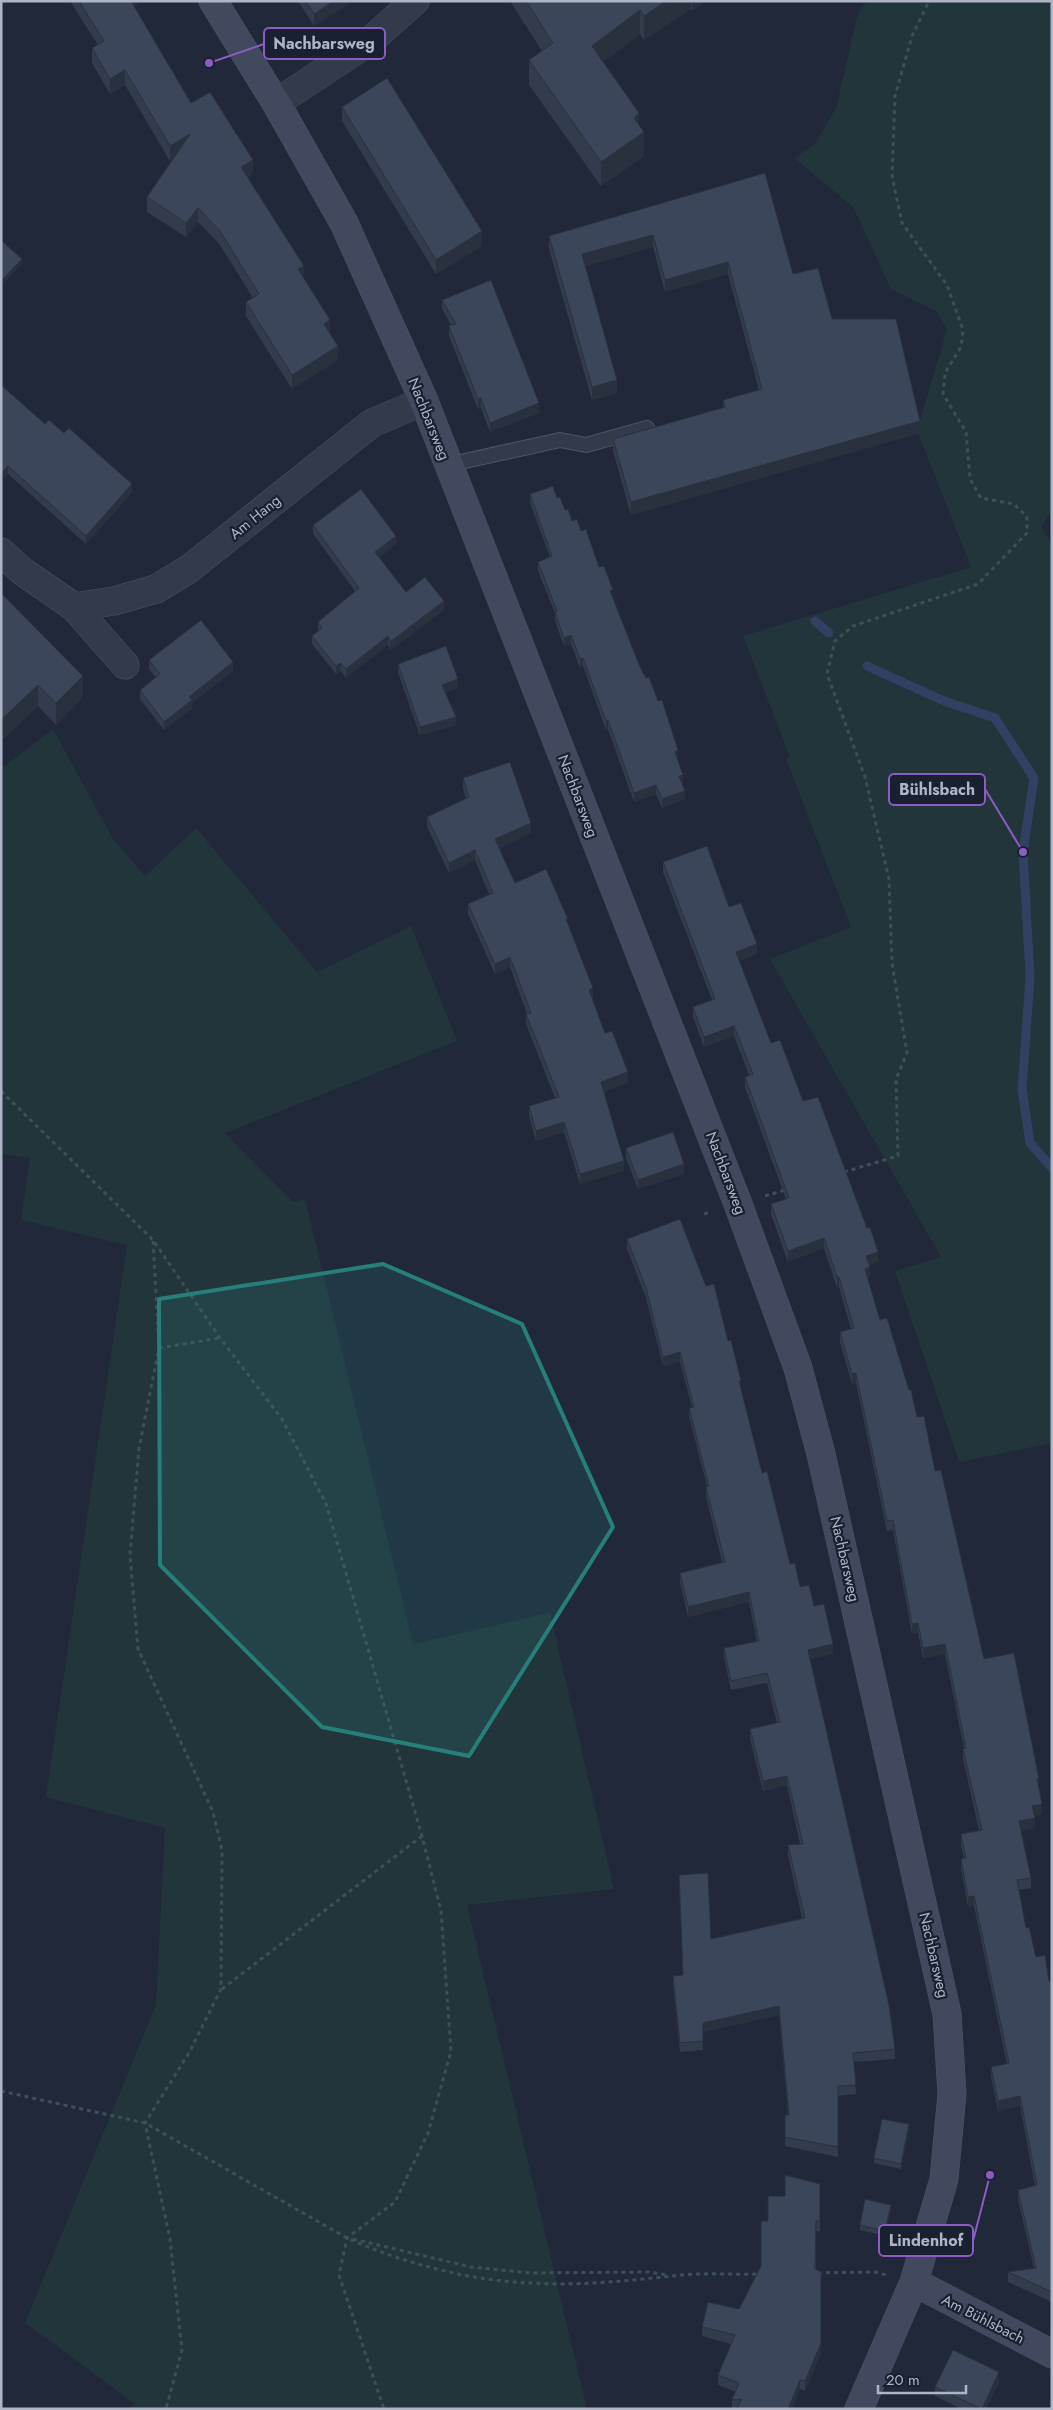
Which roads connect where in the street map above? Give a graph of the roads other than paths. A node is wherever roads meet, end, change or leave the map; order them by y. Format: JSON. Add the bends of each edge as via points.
{"nodes":[{"id":1,"x":213,"y":1,"type":"edge"},
{"id":2,"x":415,"y":1,"type":"edge"},
{"id":3,"x":276,"y":102,"type":"junction"},
{"id":4,"x":424,"y":401,"type":"junction"},
{"id":5,"x":647,"y":428,"type":"edge"},
{"id":6,"x":448,"y":465,"type":"junction"},
{"id":7,"x":1,"y":552,"type":"edge"},
{"id":8,"x":74,"y":607,"type":"junction"},
{"id":9,"x":125,"y":665,"type":"dead end"},
{"id":10,"x":914,"y":2282,"type":"junction"},
{"id":11,"x":1052,"y":2354,"type":"edge"},
{"id":12,"x":859,"y":2409,"type":"edge"}],
"edges":[{"from":1,"to":3,"type":"street","name":"Nachbarsweg"},
{"from":2,"to":3,"type":"street","via":[[370,41]]},
{"from":3,"to":4,"type":"street","name":"Nachbarsweg","via":[[344,223]]},
{"from":4,"to":6,"type":"street","name":"Nachbarsweg"},
{"from":4,"to":8,"type":"street","name":"Am Hang","via":[[372,423],[189,569],[156,589],[114,601]]},
{"from":5,"to":6,"type":"lane","via":[[586,445],[560,440]]},
{"from":6,"to":10,"type":"street","name":"Nachbarsweg","via":[[738,1204],[798,1368],[822,1454],[947,2014],[952,2094],[946,2167]]},
{"from":7,"to":8,"type":"street","via":[[22,571]]},
{"from":8,"to":9,"type":"street"},
{"from":10,"to":11,"type":"street","name":"Am Bühlsbach"},
{"from":10,"to":12,"type":"street","name":"Nachbarsweg"}]}
